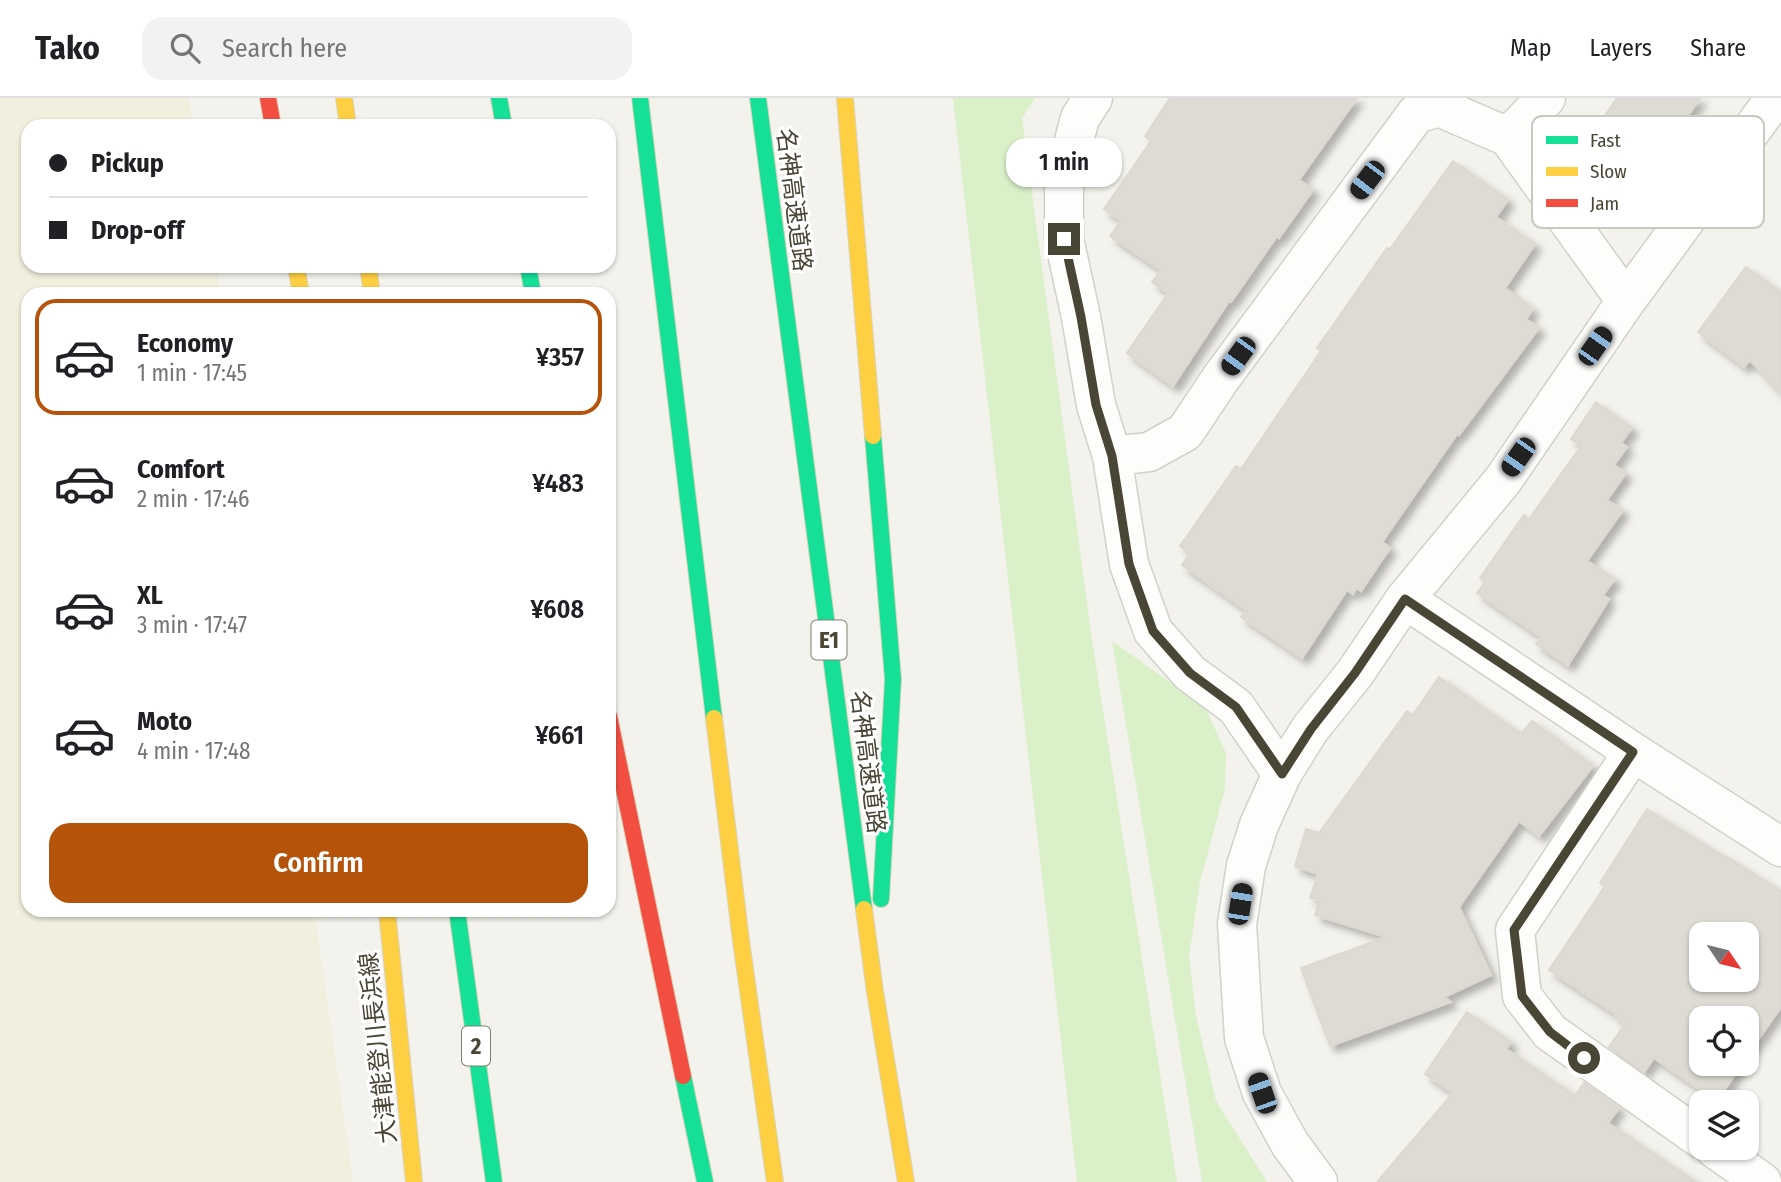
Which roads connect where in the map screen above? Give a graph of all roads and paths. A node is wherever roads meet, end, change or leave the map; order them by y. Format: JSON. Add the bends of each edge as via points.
{"nodes":[{"id":1,"x":268,"y":98,"type":"edge"},
{"id":2,"x":344,"y":98,"type":"edge"},
{"id":3,"x":499,"y":98,"type":"edge"},
{"id":4,"x":640,"y":98,"type":"edge"},
{"id":5,"x":758,"y":98,"type":"edge"},
{"id":6,"x":845,"y":98,"type":"edge"},
{"id":7,"x":1093,"y":98,"type":"edge"},
{"id":8,"x":1546,"y":98,"type":"edge"},
{"id":9,"x":272,"y":119,"type":"edge"},
{"id":10,"x":347,"y":119,"type":"edge"},
{"id":11,"x":503,"y":119,"type":"edge"},
{"id":12,"x":1508,"y":137,"type":"junction"},
{"id":13,"x":1532,"y":170,"type":"edge"},
{"id":14,"x":1573,"y":228,"type":"edge"},
{"id":15,"x":1685,"y":228,"type":"edge"},
{"id":16,"x":1626,"y":301,"type":"junction"},
{"id":17,"x":1112,"y":456,"type":"junction"},
{"id":18,"x":1405,"y":599,"type":"junction"},
{"id":19,"x":616,"y":750,"type":"edge"},
{"id":20,"x":1633,"y":752,"type":"junction"},
{"id":21,"x":1282,"y":774,"type":"junction"},
{"id":22,"x":1781,"y":847,"type":"edge"},
{"id":23,"x":388,"y":917,"type":"edge"},
{"id":24,"x":458,"y":917,"type":"edge"},
{"id":25,"x":875,"y":992,"type":"junction"},
{"id":26,"x":1689,"y":1130,"type":"edge"},
{"id":27,"x":1731,"y":1160,"type":"edge"},
{"id":28,"x":414,"y":1182,"type":"edge"},
{"id":29,"x":494,"y":1182,"type":"edge"},
{"id":30,"x":705,"y":1182,"type":"edge"},
{"id":31,"x":775,"y":1182,"type":"edge"},
{"id":32,"x":906,"y":1182,"type":"edge"},
{"id":33,"x":1318,"y":1182,"type":"edge"},
{"id":34,"x":1762,"y":1182,"type":"edge"}],
"edges":[{"from":1,"to":9,"type":"main road"},
{"from":2,"to":10,"type":"main road"},
{"from":3,"to":11,"type":"main road"},
{"from":4,"to":31,"type":"main road","via":[[741,941]]},
{"from":5,"to":25,"type":"main road","name":"名神高速道路","number":"E1"},
{"from":6,"to":25,"type":"main road","via":[[893,679]]},
{"from":7,"to":17,"type":"street","via":[[1080,118],[1065,179],[1064,239],[1096,405]]},
{"from":8,"to":12,"type":"street"},
{"from":12,"to":13,"type":"street"},
{"from":12,"to":17,"type":"street","via":[[1439,107],[1416,114],[1185,432],[1150,452]]},
{"from":14,"to":16,"type":"street"},
{"from":15,"to":16,"type":"street"},
{"from":16,"to":18,"type":"street","via":[[1503,480]]},
{"from":17,"to":21,"type":"street","via":[[1129,564],[1153,631],[1190,673],[1236,707]]},
{"from":18,"to":20,"type":"street"},
{"from":18,"to":21,"type":"street"},
{"from":19,"to":30,"type":"main road"},
{"from":20,"to":22,"type":"street"},
{"from":20,"to":26,"type":"street","via":[[1514,930],[1522,996],[1550,1032]]},
{"from":21,"to":33,"type":"street","via":[[1259,825],[1240,900],[1237,923],[1244,1038],[1262,1093]]},
{"from":23,"to":28,"type":"main road","name":"大津能登川長浜線"},
{"from":24,"to":29,"type":"main road","number":"2"},
{"from":25,"to":32,"type":"main road","name":"名神高速道路","number":"E1"},
{"from":27,"to":34,"type":"street"}]}
